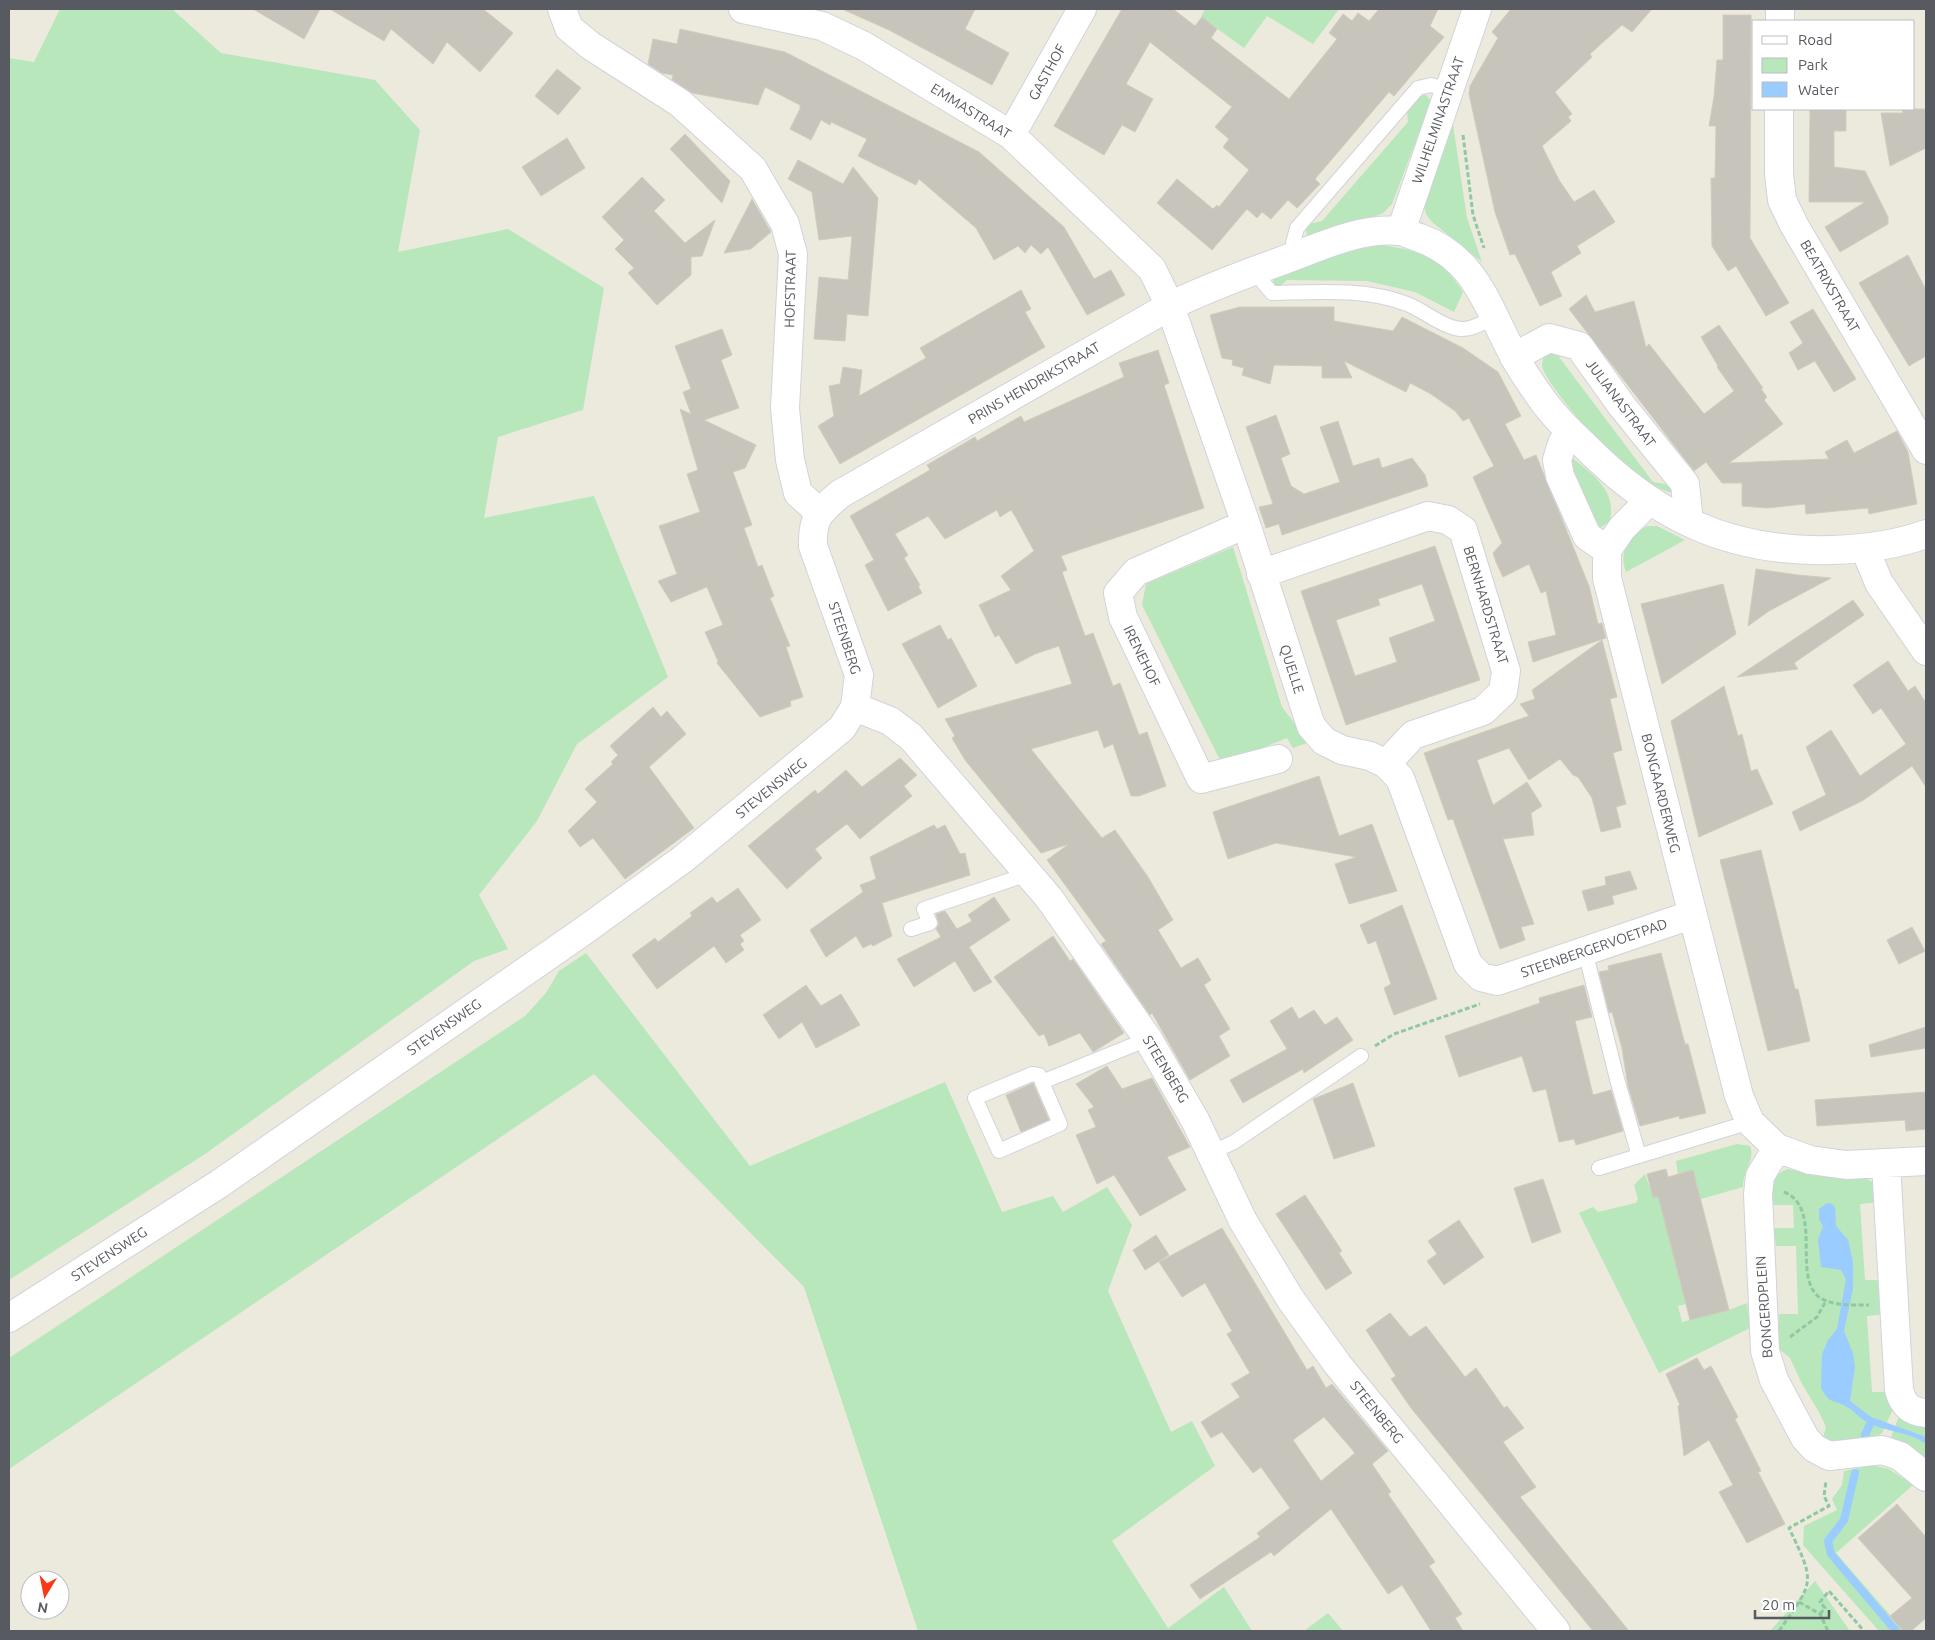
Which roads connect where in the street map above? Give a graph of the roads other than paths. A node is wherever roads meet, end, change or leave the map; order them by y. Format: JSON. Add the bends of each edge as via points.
{"nodes":[{"id":1,"x":562,"y":9,"type":"edge"},
{"id":2,"x":743,"y":9,"type":"edge"},
{"id":3,"x":1082,"y":9,"type":"edge"},
{"id":4,"x":1477,"y":9,"type":"edge"},
{"id":5,"x":1448,"y":90,"type":"junction"},
{"id":6,"x":1779,"y":110,"type":"edge"},
{"id":7,"x":1011,"y":134,"type":"junction"},
{"id":8,"x":1401,"y":231,"type":"junction"},
{"id":9,"x":1296,"y":255,"type":"junction"},
{"id":10,"x":1258,"y":269,"type":"junction"},
{"id":11,"x":1170,"y":306,"type":"junction"},
{"id":12,"x":1494,"y":317,"type":"junction"},
{"id":13,"x":1514,"y":357,"type":"junction"},
{"id":14,"x":1569,"y":431,"type":"junction"},
{"id":15,"x":1926,"y":450,"type":"edge"},
{"id":16,"x":1648,"y":502,"type":"junction"},
{"id":17,"x":819,"y":512,"type":"junction"},
{"id":18,"x":1689,"y":522,"type":"junction"},
{"id":19,"x":1246,"y":524,"type":"junction"},
{"id":20,"x":1926,"y":534,"type":"edge"},
{"id":21,"x":1607,"y":550,"type":"junction"},
{"id":22,"x":1865,"y":550,"type":"junction"},
{"id":23,"x":1261,"y":574,"type":"junction"},
{"id":24,"x":1926,"y":651,"type":"edge"},
{"id":25,"x":855,"y":706,"type":"junction"},
{"id":26,"x":1278,"y":759,"type":"dead end"},
{"id":27,"x":1386,"y":764,"type":"junction"},
{"id":28,"x":1028,"y":874,"type":"junction"},
{"id":29,"x":1691,"y":915,"type":"junction"},
{"id":30,"x":911,"y":929,"type":"dead end"},
{"id":31,"x":1585,"y":951,"type":"junction"},
{"id":32,"x":1489,"y":979,"type":"joint"},
{"id":33,"x":1148,"y":1038,"type":"junction"},
{"id":34,"x":1361,"y":1056,"type":"road end"},
{"id":35,"x":1042,"y":1082,"type":"junction"},
{"id":36,"x":1750,"y":1122,"type":"junction"},
{"id":37,"x":1778,"y":1148,"type":"junction"},
{"id":38,"x":1211,"y":1153,"type":"junction"},
{"id":39,"x":1639,"y":1156,"type":"junction"},
{"id":40,"x":1926,"y":1161,"type":"edge"},
{"id":41,"x":1886,"y":1164,"type":"junction"},
{"id":42,"x":1599,"y":1168,"type":"dead end"},
{"id":43,"x":9,"y":1318,"type":"edge"},
{"id":44,"x":1914,"y":1408,"type":"edge"},
{"id":45,"x":1926,"y":1477,"type":"edge"},
{"id":46,"x":1556,"y":1631,"type":"edge"}],
"edges":[{"from":1,"to":17,"type":"street","name":"HOFSTRAAT","via":[[569,28],[591,46],[680,102],[753,170],[785,224],[793,254],[785,408],[790,460],[798,493]]},
{"from":2,"to":7,"type":"street","name":"EMMASTRAAT","via":[[822,26],[864,46]]},
{"from":3,"to":7,"type":"street","name":"GASTHOF"},
{"from":4,"to":5,"type":"street","name":"WILHELMINASTRAAT"},
{"from":5,"to":8,"type":"street","name":"WILHELMINASTRAAT"},
{"from":5,"to":9,"type":"lane","via":[[1431,85],[1418,88],[1297,228],[1293,243]]},
{"from":6,"to":15,"type":"street","name":"BEATRIXSTRAAT","via":[[1778,174],[1782,200]]},
{"from":7,"to":11,"type":"street","name":"EMMASTRAAT","via":[[1152,269]]},
{"from":8,"to":9,"type":"street","name":"PRINS HENDRIKSTRAAT","via":[[1376,231]]},
{"from":8,"to":12,"type":"street","via":[[1438,245],[1466,267]]},
{"from":9,"to":10,"type":"street","name":"PRINS HENDRIKSTRAAT"},
{"from":10,"to":11,"type":"street","name":"PRINS HENDRIKSTRAAT","via":[[1213,285]]},
{"from":10,"to":12,"type":"lane","via":[[1262,281],[1272,293],[1350,293],[1384,297],[1407,304],[1455,328],[1469,329]]},
{"from":11,"to":17,"type":"street","name":"PRINS HENDRIKSTRAAT","via":[[840,494]]},
{"from":11,"to":19,"type":"street","name":"QUELLE"},
{"from":12,"to":13,"type":"street"},
{"from":13,"to":14,"type":"street","via":[[1545,403]]},
{"from":13,"to":18,"type":"street","name":"JULIANASTRAAT","via":[[1549,338],[1579,346],[1685,484]]},
{"from":14,"to":16,"type":"street","via":[[1607,469]]},
{"from":14,"to":21,"type":"street","via":[[1557,460],[1560,476],[1587,536]]},
{"from":16,"to":18,"type":"street"},
{"from":16,"to":21,"type":"street","via":[[1622,528]]},
{"from":17,"to":25,"type":"street","name":"STEENBERG","via":[[813,546],[859,675]]},
{"from":18,"to":22,"type":"street","via":[[1722,537],[1761,546],[1806,551]]},
{"from":19,"to":23,"type":"street","name":"QUELLE"},
{"from":19,"to":26,"type":"street","name":"IRENEHOF","via":[[1136,572],[1118,593],[1124,617],[1201,779]]},
{"from":20,"to":22,"type":"street"},
{"from":21,"to":29,"type":"street","name":"BONGAARDERWEG","via":[[1607,578]]},
{"from":22,"to":24,"type":"street","via":[[1879,583]]},
{"from":23,"to":27,"type":"street","name":"QUELLE","via":[[1311,726],[1324,741]]},
{"from":23,"to":27,"type":"street","name":"BERNHARDSTRAAT","via":[[1428,516],[1448,520],[1463,530],[1506,670],[1503,692],[1484,711],[1413,735]]},
{"from":25,"to":28,"type":"street","name":"STEENBERG","via":[[890,721],[911,737]]},
{"from":25,"to":43,"type":"street","name":"STEVENSWEG","via":[[842,728],[817,750],[652,882],[219,1184]]},
{"from":27,"to":32,"type":"street","name":"QUELLE","via":[[1400,778],[1468,964]]},
{"from":28,"to":30,"type":"lane","via":[[924,909],[930,923]]},
{"from":28,"to":33,"type":"street","name":"STEENBERG","via":[[1070,926]]},
{"from":29,"to":31,"type":"street","name":"STEENBERGERVOETPAD"},
{"from":29,"to":36,"type":"street","name":"BONGAARDERWEG","via":[[1739,1096]]},
{"from":31,"to":32,"type":"street","name":"STEENBERGERVOETPAD"},
{"from":31,"to":39,"type":"lane","via":[[1616,1079]]},
{"from":33,"to":35,"type":"lane"},
{"from":33,"to":38,"type":"street","name":"STEENBERG"},
{"from":34,"to":38,"type":"lane","via":[[1234,1142]]},
{"from":35,"to":35,"type":"lane","via":[[1039,1076],[1032,1074],[976,1098],[998,1151],[1060,1124]]},
{"from":36,"to":37,"type":"street"},
{"from":36,"to":39,"type":"lane"},
{"from":37,"to":41,"type":"street","via":[[1810,1160],[1846,1165]]},
{"from":37,"to":45,"type":"street","name":"BONGERDPLEIN","via":[[1760,1176],[1759,1186],[1764,1342],[1772,1375],[1805,1438],[1814,1448],[1829,1456],[1882,1450],[1900,1456]]},
{"from":38,"to":46,"type":"street","name":"STEENBERG","via":[[1260,1251],[1338,1365]]},
{"from":39,"to":42,"type":"lane"},
{"from":40,"to":41,"type":"street"},
{"from":41,"to":44,"type":"street","via":[[1899,1390]]}]}
